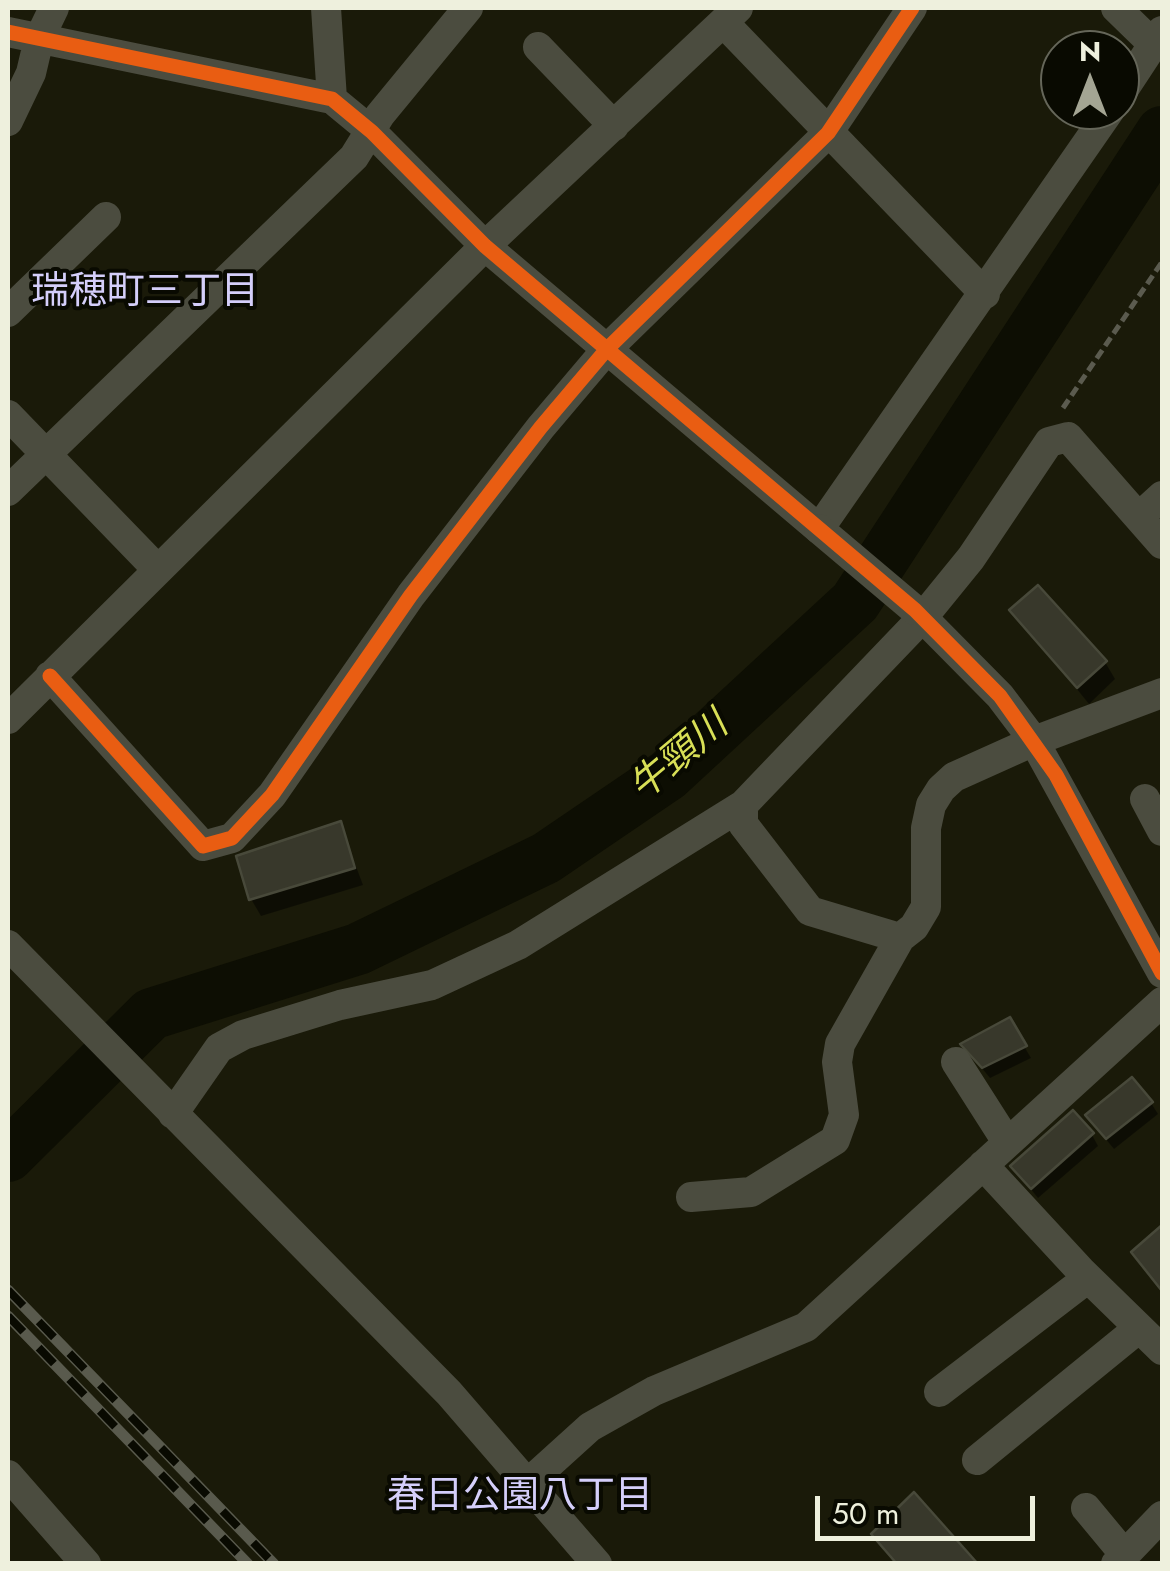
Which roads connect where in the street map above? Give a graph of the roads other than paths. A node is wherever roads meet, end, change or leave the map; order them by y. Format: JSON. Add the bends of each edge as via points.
{"nodes":[{"id":1,"x":54,"y":8,"type":"edge"},
{"id":2,"x":326,"y":8,"type":"edge"},
{"id":3,"x":468,"y":8,"type":"edge"},
{"id":4,"x":912,"y":8,"type":"edge"},
{"id":5,"x":1116,"y":8,"type":"edge"},
{"id":6,"x":730,"y":15,"type":"edge"},
{"id":7,"x":8,"y":32,"type":"edge"},
{"id":8,"x":1158,"y":38,"type":"edge"},
{"id":9,"x":39,"y":39,"type":"junction"},
{"id":10,"x":538,"y":47,"type":"dead end"},
{"id":11,"x":1140,"y":65,"type":"edge"},
{"id":12,"x":332,"y":99,"type":"junction"},
{"id":13,"x":8,"y":120,"type":"edge"},
{"id":14,"x":614,"y":126,"type":"junction"},
{"id":15,"x":1096,"y":130,"type":"edge"},
{"id":16,"x":372,"y":132,"type":"junction"},
{"id":17,"x":828,"y":133,"type":"junction"},
{"id":18,"x":106,"y":217,"type":"dead end"},
{"id":19,"x":484,"y":246,"type":"junction"},
{"id":20,"x":985,"y":294,"type":"junction"},
{"id":21,"x":8,"y":312,"type":"edge"},
{"id":22,"x":607,"y":349,"type":"junction"},
{"id":23,"x":8,"y":415,"type":"edge"},
{"id":24,"x":46,"y":455,"type":"junction"},
{"id":25,"x":8,"y":491,"type":"edge"},
{"id":26,"x":1162,"y":496,"type":"edge"},
{"id":27,"x":1139,"y":517,"type":"junction"},
{"id":28,"x":819,"y":528,"type":"junction"},
{"id":29,"x":1162,"y":544,"type":"edge"},
{"id":30,"x":158,"y":570,"type":"junction"},
{"id":31,"x":919,"y":613,"type":"junction"},
{"id":32,"x":50,"y":676,"type":"junction"},
{"id":33,"x":1162,"y":693,"type":"edge"},
{"id":34,"x":8,"y":718,"type":"edge"},
{"id":35,"x":1034,"y":741,"type":"junction"},
{"id":36,"x":1145,"y":799,"type":"dead end"},
{"id":37,"x":743,"y":804,"type":"junction"},
{"id":38,"x":1162,"y":831,"type":"edge"},
{"id":39,"x":900,"y":938,"type":"junction"},
{"id":40,"x":8,"y":945,"type":"edge"},
{"id":41,"x":1162,"y":973,"type":"edge"},
{"id":42,"x":1162,"y":1002,"type":"edge"},
{"id":43,"x":956,"y":1062,"type":"dead end"},
{"id":44,"x":164,"y":1105,"type":"junction"},
{"id":45,"x":1007,"y":1142,"type":"junction"},
{"id":46,"x":983,"y":1164,"type":"junction"},
{"id":47,"x":691,"y":1197,"type":"dead end"},
{"id":48,"x":1088,"y":1278,"type":"junction"},
{"id":49,"x":1139,"y":1328,"type":"junction"},
{"id":50,"x":1162,"y":1350,"type":"edge"},
{"id":51,"x":939,"y":1392,"type":"dead end"},
{"id":52,"x":977,"y":1460,"type":"dead end"},
{"id":53,"x":8,"y":1476,"type":"edge"},
{"id":54,"x":528,"y":1484,"type":"junction"},
{"id":55,"x":1086,"y":1508,"type":"dead end"},
{"id":56,"x":1162,"y":1516,"type":"edge"},
{"id":57,"x":1120,"y":1559,"type":"edge"},
{"id":58,"x":86,"y":1564,"type":"edge"},
{"id":59,"x":597,"y":1564,"type":"edge"}],
"edges":[{"from":1,"to":9,"type":"street"},
{"from":2,"to":12,"type":"street"},
{"from":3,"to":16,"type":"street"},
{"from":4,"to":17,"type":"street"},
{"from":5,"to":8,"type":"street"},
{"from":6,"to":14,"type":"street"},
{"from":6,"to":17,"type":"street"},
{"from":7,"to":9,"type":"street"},
{"from":8,"to":11,"type":"street"},
{"from":9,"to":12,"type":"street"},
{"from":9,"to":13,"type":"street"},
{"from":10,"to":14,"type":"street"},
{"from":12,"to":16,"type":"street"},
{"from":14,"to":19,"type":"street"},
{"from":15,"to":20,"type":"street"},
{"from":16,"to":19,"type":"street"},
{"from":16,"to":24,"type":"street","via":[[354,157]]},
{"from":17,"to":20,"type":"street"},
{"from":17,"to":22,"type":"street"},
{"from":18,"to":21,"type":"street"},
{"from":19,"to":22,"type":"street"},
{"from":19,"to":30,"type":"street"},
{"from":20,"to":28,"type":"street"},
{"from":22,"to":28,"type":"street"},
{"from":22,"to":32,"type":"street","via":[[470,517],[272,795],[232,838],[203,846]]},
{"from":23,"to":24,"type":"street"},
{"from":24,"to":25,"type":"street"},
{"from":24,"to":30,"type":"street"},
{"from":26,"to":27,"type":"street"},
{"from":27,"to":29,"type":"street"},
{"from":27,"to":31,"type":"street","via":[[1068,437],[1049,442],[971,558]]},
{"from":28,"to":31,"type":"street","bridge":true},
{"from":30,"to":32,"type":"street"},
{"from":31,"to":35,"type":"street"},
{"from":31,"to":37,"type":"street"},
{"from":32,"to":34,"type":"street"},
{"from":33,"to":35,"type":"street"},
{"from":35,"to":39,"type":"street","via":[[954,777],[930,805],[926,907]]},
{"from":35,"to":41,"type":"street"},
{"from":36,"to":38,"type":"street"},
{"from":37,"to":39,"type":"street","via":[[743,824],[810,911]]},
{"from":37,"to":44,"type":"street","via":[[518,945],[432,985],[340,1004],[243,1035],[220,1048]]},
{"from":39,"to":47,"type":"street","via":[[840,1044],[844,1115],[834,1140],[751,1192]]},
{"from":40,"to":44,"type":"street"},
{"from":42,"to":45,"type":"street"},
{"from":43,"to":45,"type":"street"},
{"from":44,"to":54,"type":"street","via":[[449,1393]]},
{"from":45,"to":46,"type":"street"},
{"from":46,"to":48,"type":"street"},
{"from":46,"to":54,"type":"street","via":[[806,1328],[654,1391],[590,1427]]},
{"from":48,"to":49,"type":"street"},
{"from":48,"to":51,"type":"street"},
{"from":49,"to":50,"type":"street"},
{"from":49,"to":52,"type":"street"},
{"from":53,"to":58,"type":"street"},
{"from":54,"to":59,"type":"street"},
{"from":55,"to":57,"type":"street"},
{"from":56,"to":57,"type":"street"}]}
